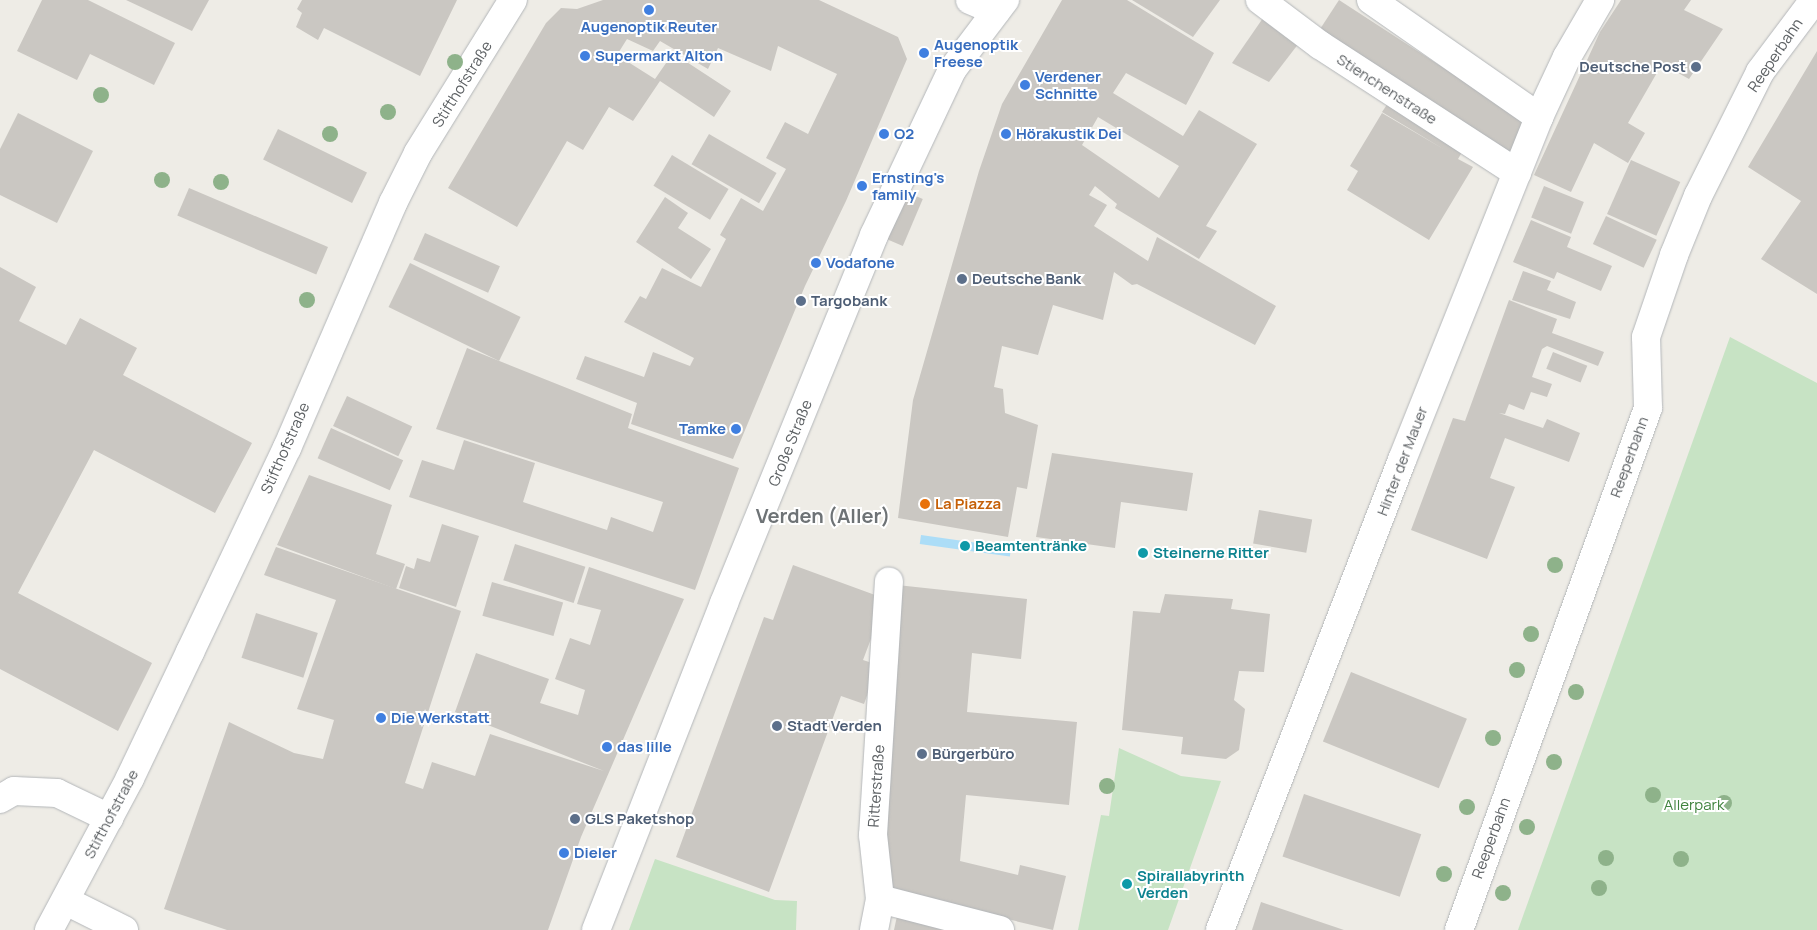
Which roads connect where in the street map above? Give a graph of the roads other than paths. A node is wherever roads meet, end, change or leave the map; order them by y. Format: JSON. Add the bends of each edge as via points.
{"nodes":[{"id":1,"x":513,"y":0,"type":"edge"},
{"id":2,"x":970,"y":0,"type":"edge"},
{"id":3,"x":1260,"y":0,"type":"edge"},
{"id":4,"x":1371,"y":0,"type":"edge"},
{"id":5,"x":1600,"y":0,"type":"edge"},
{"id":6,"x":1814,"y":0,"type":"edge"},
{"id":7,"x":1001,"y":6,"type":"edge"},
{"id":8,"x":1539,"y":117,"type":"junction"},
{"id":9,"x":1517,"y":174,"type":"junction"},
{"id":10,"x":889,"y":582,"type":"dead end"},
{"id":11,"x":0,"y":799,"type":"edge"},
{"id":12,"x":109,"y":818,"type":"junction"},
{"id":13,"x":880,"y":899,"type":"junction"},
{"id":14,"x":66,"y":901,"type":"junction"},
{"id":15,"x":49,"y":930,"type":"edge"},
{"id":16,"x":124,"y":930,"type":"edge"},
{"id":17,"x":596,"y":930,"type":"edge"},
{"id":18,"x":874,"y":930,"type":"edge"},
{"id":19,"x":1000,"y":930,"type":"edge"},
{"id":20,"x":1220,"y":930,"type":"edge"},
{"id":21,"x":1459,"y":930,"type":"edge"}],
"edges":[{"from":1,"to":12,"type":"street","name":"Stifthofstraße","via":[[418,154],[393,204],[287,448]]},
{"from":2,"to":7,"type":"street"},
{"from":3,"to":9,"type":"street","name":"Stienchenstraße","via":[[1320,45]]},
{"from":4,"to":8,"type":"street"},
{"from":5,"to":8,"type":"street","name":"Hinter der Mauer","via":[[1567,57]]},
{"from":6,"to":21,"type":"street","name":"Reeperbahn","via":[[1760,72],[1706,180],[1674,255],[1646,337],[1648,408]]},
{"from":7,"to":17,"type":"street","name":"Große Straße","via":[[952,70],[874,235],[724,603]]},
{"from":8,"to":9,"type":"street","name":"Hinter der Mauer"},
{"from":9,"to":20,"type":"street","name":"Hinter der Mauer"},
{"from":10,"to":13,"type":"street","name":"Ritterstraße","via":[[873,835]]},
{"from":11,"to":12,"type":"street","via":[[22,790],[57,793]]},
{"from":12,"to":14,"type":"street","name":"Stifthofstraße"},
{"from":13,"to":18,"type":"street","name":"Ritterstraße"},
{"from":13,"to":19,"type":"street"},
{"from":14,"to":15,"type":"street","name":"Stifthofstraße"},
{"from":14,"to":16,"type":"street"}]}
